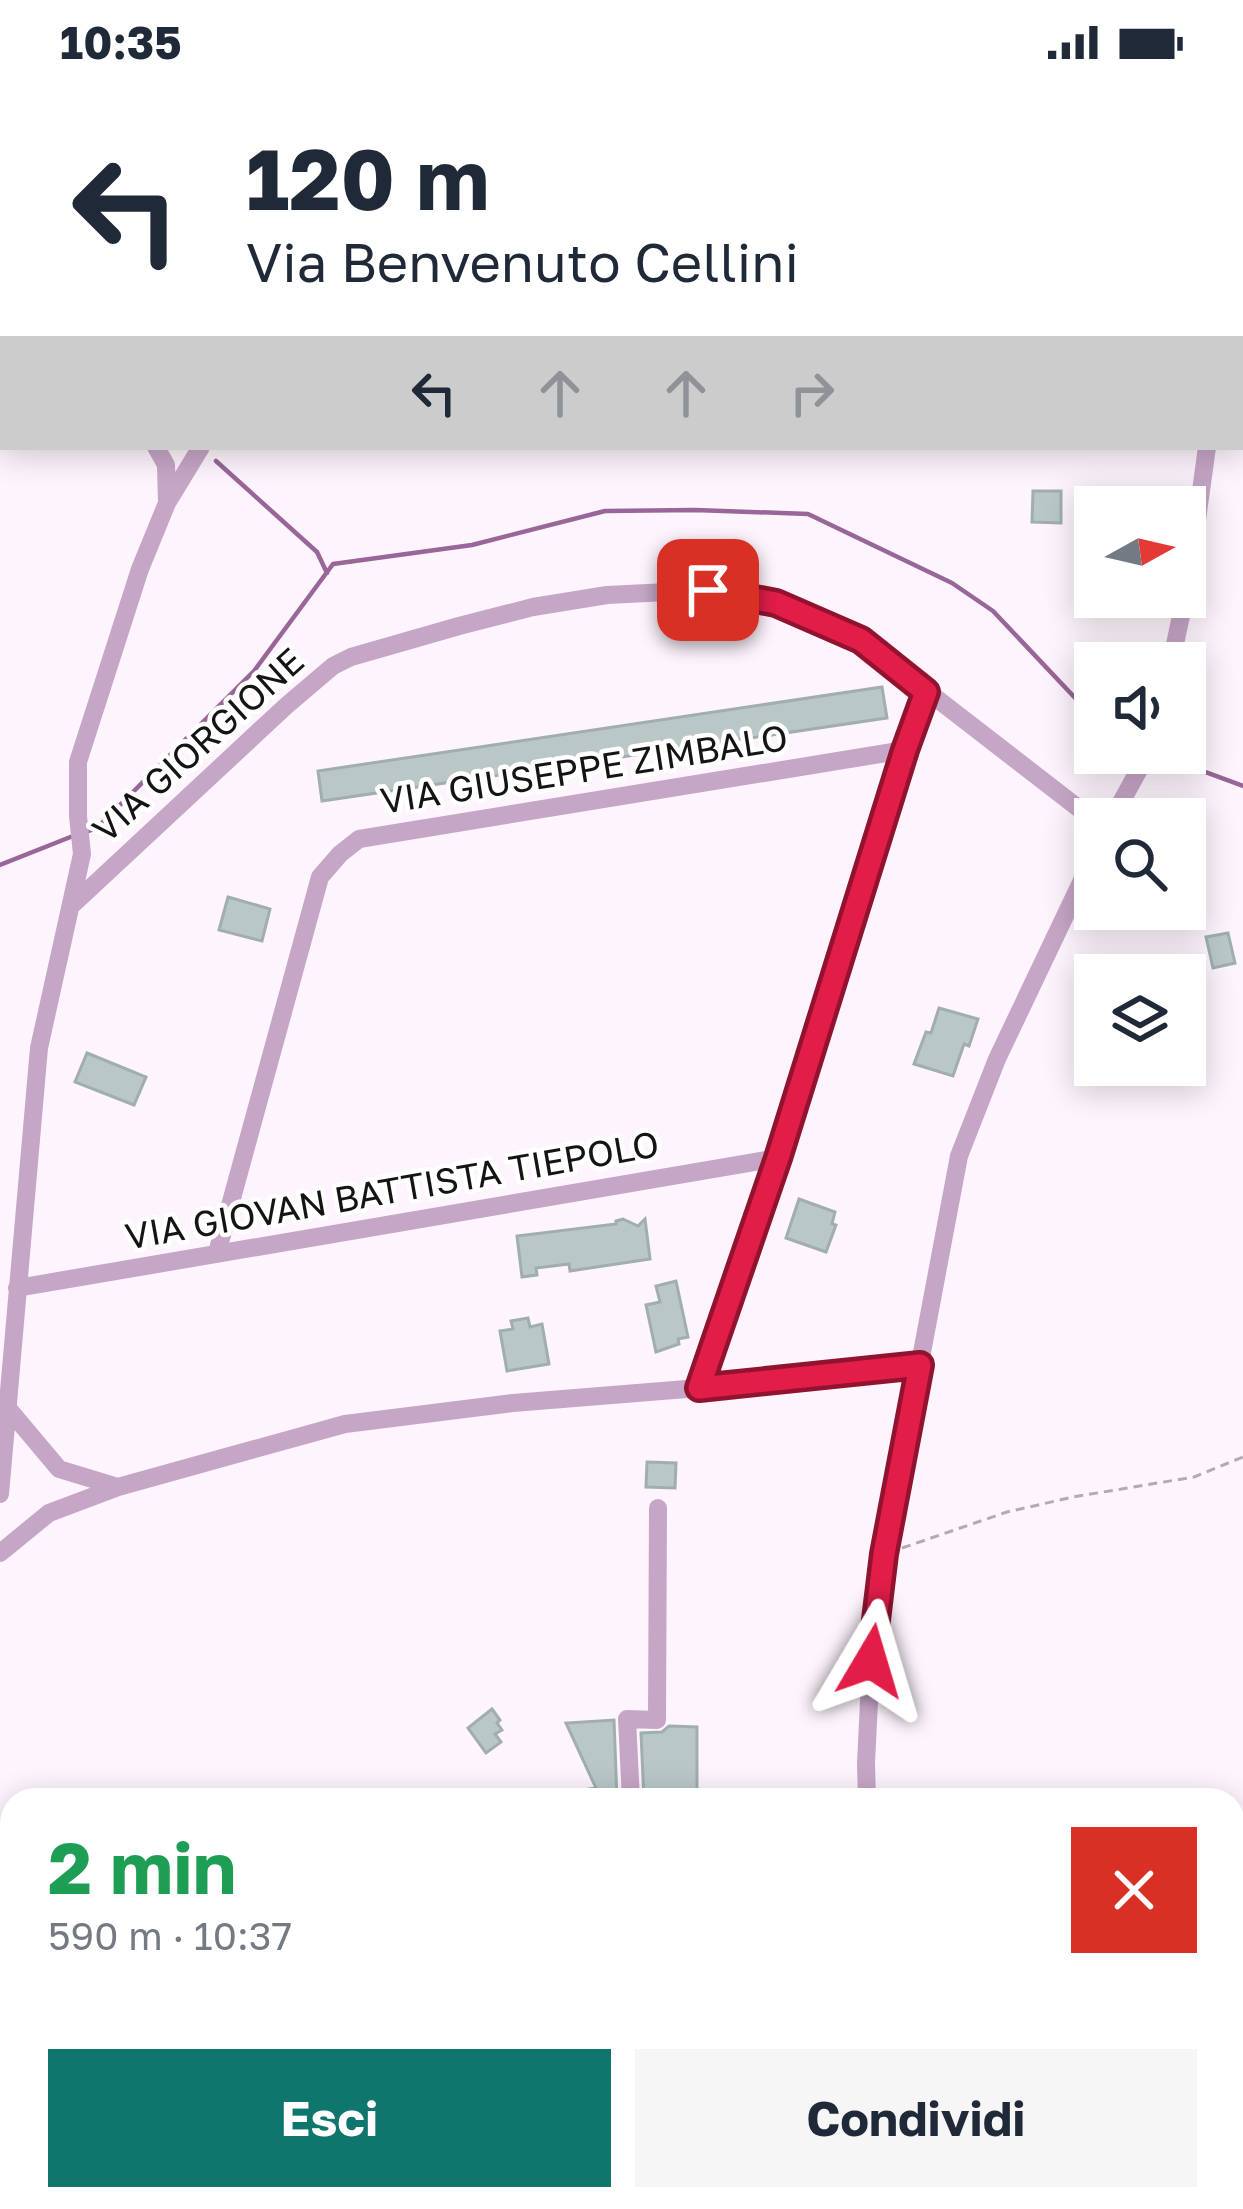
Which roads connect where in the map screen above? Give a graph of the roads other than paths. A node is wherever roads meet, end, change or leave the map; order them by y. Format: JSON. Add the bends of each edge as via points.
{"nodes":[{"id":1,"x":158,"y":450,"type":"edge"},
{"id":2,"x":176,"y":450,"type":"edge"},
{"id":3,"x":198,"y":450,"type":"edge"},
{"id":4,"x":1207,"y":450,"type":"edge"},
{"id":5,"x":167,"y":503,"type":"junction"},
{"id":6,"x":1175,"y":642,"type":"edge"},
{"id":7,"x":926,"y":692,"type":"junction"},
{"id":8,"x":905,"y":750,"type":"junction"},
{"id":9,"x":1074,"y":805,"type":"edge"},
{"id":10,"x":1074,"y":897,"type":"edge"},
{"id":11,"x":70,"y":907,"type":"junction"},
{"id":12,"x":778,"y":1158,"type":"junction"},
{"id":13,"x":217,"y":1253,"type":"junction"},
{"id":14,"x":17,"y":1288,"type":"junction"},
{"id":15,"x":920,"y":1365,"type":"junction"},
{"id":16,"x":699,"y":1388,"type":"junction"},
{"id":17,"x":6,"y":1406,"type":"junction"},
{"id":18,"x":118,"y":1487,"type":"junction"},
{"id":19,"x":0,"y":1494,"type":"edge"},
{"id":20,"x":658,"y":1508,"type":"dead end"},
{"id":21,"x":0,"y":1553,"type":"edge"},
{"id":22,"x":630,"y":1788,"type":"edge"},
{"id":23,"x":867,"y":1788,"type":"edge"}],
"edges":[{"from":1,"to":5,"type":"street"},
{"from":2,"to":5,"type":"street"},
{"from":3,"to":5,"type":"street"},
{"from":4,"to":6,"type":"street"},
{"from":5,"to":11,"type":"street","via":[[78,763],[82,854]]},
{"from":7,"to":8,"type":"street"},
{"from":7,"to":9,"type":"street","name":"VIA GIORGIONE"},
{"from":7,"to":11,"type":"street","name":"VIA GIORGIONE","via":[[861,640],[776,603],[708,590],[533,607],[333,666]]},
{"from":8,"to":12,"type":"street"},
{"from":8,"to":13,"type":"street","name":"VIA GIUSEPPE ZIMBALO","via":[[359,838],[320,877]]},
{"from":10,"to":15,"type":"street","via":[[959,1156]]},
{"from":11,"to":14,"type":"street","via":[[39,1048]]},
{"from":12,"to":13,"type":"street","name":"VIA GIOVAN BATTISTA TIEPOLO"},
{"from":12,"to":16,"type":"street"},
{"from":13,"to":14,"type":"street","name":"VIA GIOVAN BATTISTA TIEPOLO"},
{"from":14,"to":17,"type":"street"},
{"from":15,"to":16,"type":"street"},
{"from":15,"to":23,"type":"street","via":[[884,1554]]},
{"from":16,"to":18,"type":"street","via":[[345,1424]]},
{"from":17,"to":18,"type":"street","via":[[59,1469]]},
{"from":17,"to":19,"type":"street"},
{"from":18,"to":21,"type":"street","via":[[49,1513]]},
{"from":20,"to":22,"type":"street","via":[[657,1720],[627,1719]]}]}
